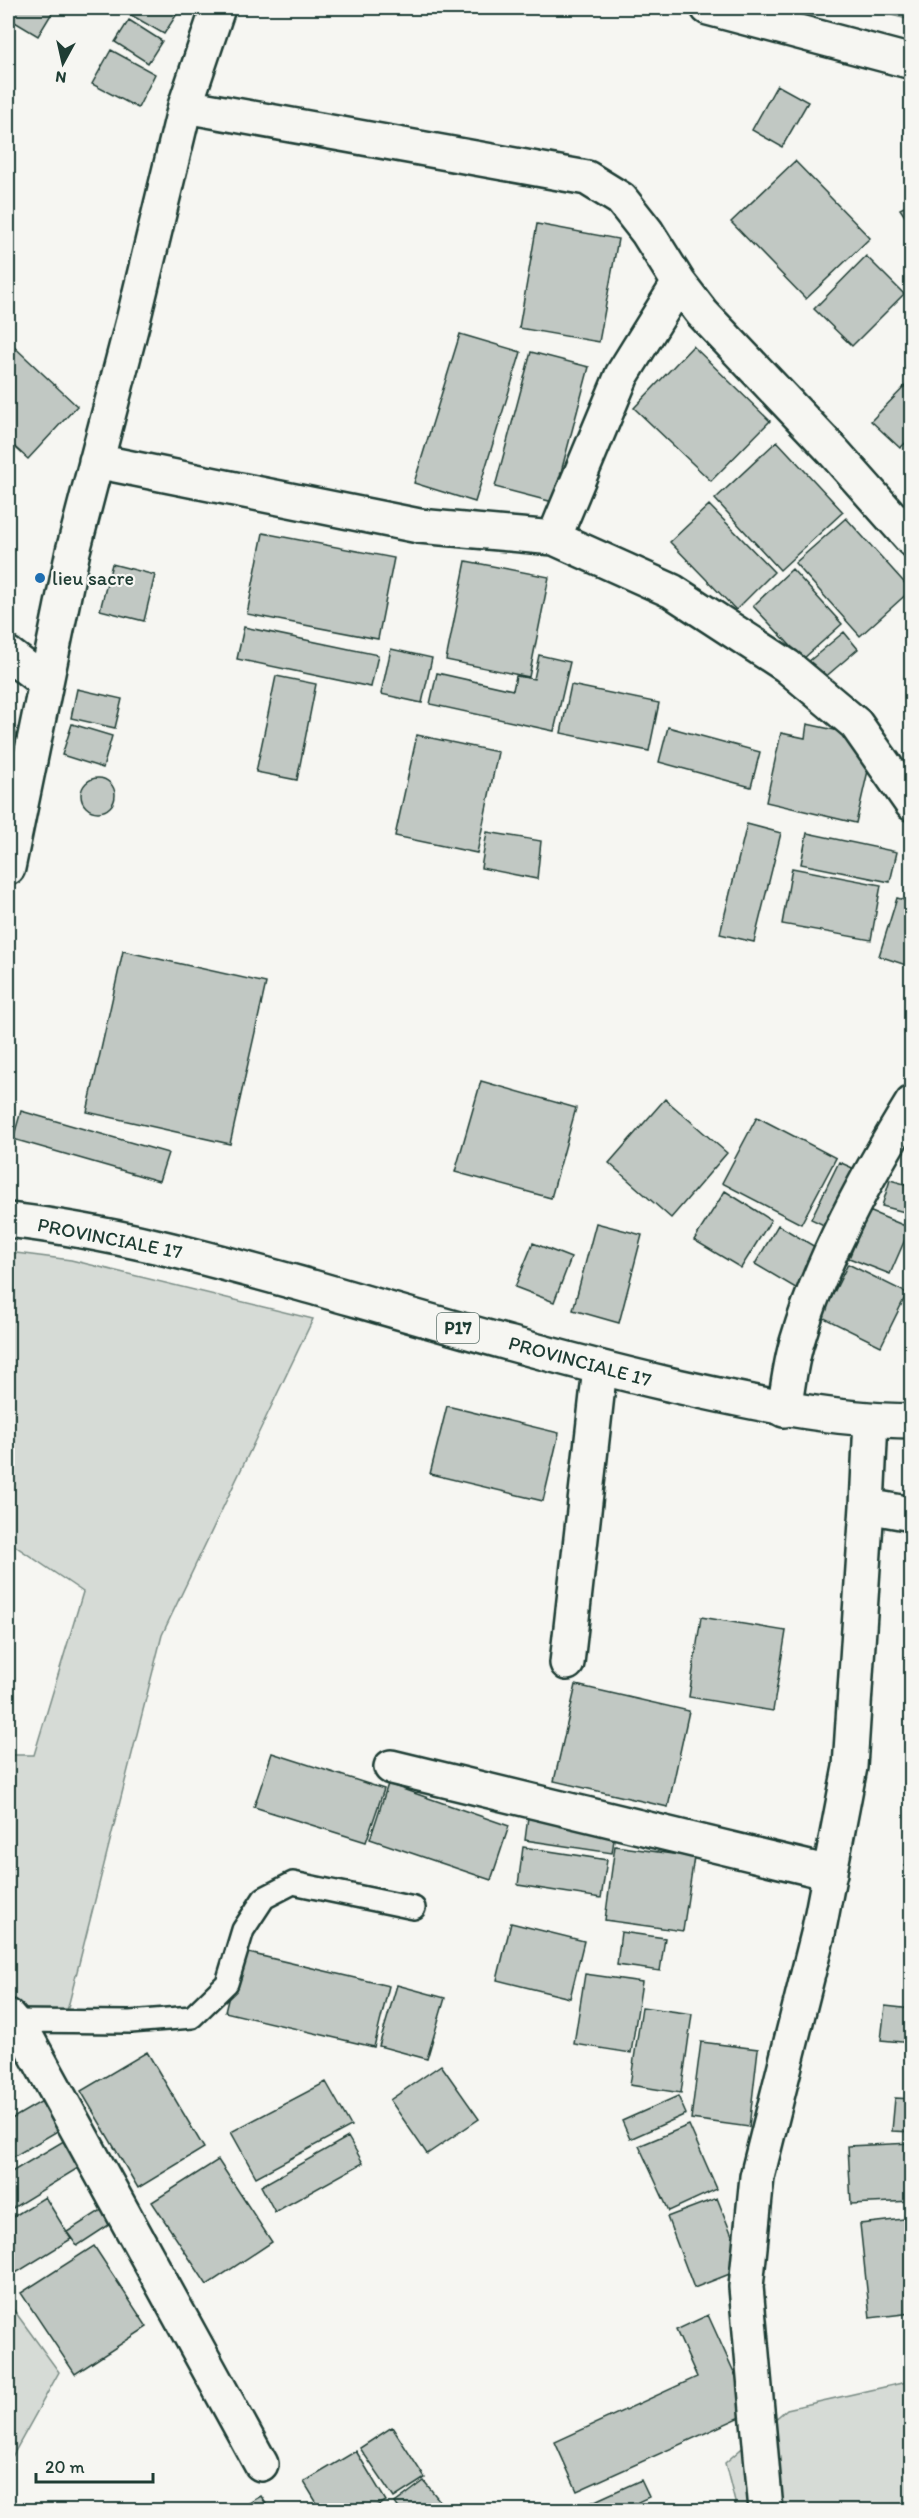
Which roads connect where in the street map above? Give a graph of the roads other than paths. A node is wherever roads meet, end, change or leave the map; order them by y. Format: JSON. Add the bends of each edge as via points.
{"nodes":[{"id":1,"x":218,"y":8,"type":"edge"},
{"id":2,"x":708,"y":8,"type":"edge"},
{"id":3,"x":912,"y":63,"type":"edge"},
{"id":4,"x":185,"y":106,"type":"junction"},
{"id":5,"x":679,"y":283,"type":"junction"},
{"id":6,"x":96,"y":461,"type":"junction"},
{"id":7,"x":554,"y":538,"type":"junction"},
{"id":8,"x":912,"y":540,"type":"edge"},
{"id":9,"x":8,"y":654,"type":"edge"},
{"id":10,"x":46,"y":683,"type":"junction"},
{"id":11,"x":912,"y":804,"type":"edge"},
{"id":12,"x":8,"y":868,"type":"edge"},
{"id":13,"x":912,"y":1103,"type":"edge"},
{"id":14,"x":8,"y":1220,"type":"edge"},
{"id":15,"x":600,"y":1368,"type":"junction"},
{"id":16,"x":784,"y":1410,"type":"junction"},
{"id":17,"x":871,"y":1420,"type":"junction"},
{"id":18,"x":912,"y":1421,"type":"edge"},
{"id":19,"x":867,"y":1506,"type":"junction"},
{"id":20,"x":912,"y":1515,"type":"edge"},
{"id":21,"x":567,"y":1663,"type":"dead end"},
{"id":22,"x":391,"y":1767,"type":"dead end"},
{"id":23,"x":830,"y":1873,"type":"junction"},
{"id":24,"x":414,"y":1908,"type":"dead end"},
{"id":25,"x":10,"y":2018,"type":"edge"},
{"id":26,"x":261,"y":2464,"type":"dead end"},
{"id":27,"x":766,"y":2511,"type":"edge"}],
"edges":[{"from":1,"to":4,"type":"street"},
{"from":2,"to":3,"type":"street"},
{"from":4,"to":5,"type":"street","via":[[586,178],[621,199]]},
{"from":4,"to":6,"type":"street"},
{"from":5,"to":7,"type":"street","via":[[622,375]]},
{"from":5,"to":8,"type":"street","via":[[702,313]]},
{"from":6,"to":7,"type":"street","via":[[419,526]]},
{"from":6,"to":10,"type":"street"},
{"from":7,"to":11,"type":"street","via":[[672,591],[787,666],[855,724]]},
{"from":9,"to":10,"type":"street"},
{"from":10,"to":12,"type":"street"},
{"from":13,"to":16,"type":"street","via":[[874,1164],[834,1246],[796,1343]]},
{"from":14,"to":15,"type":"street","name":"PROVINCIALE 17","number":"P17","via":[[77,1228],[181,1251]]},
{"from":15,"to":16,"type":"street","name":"PROVINCIALE 17","number":"P17"},
{"from":15,"to":21,"type":"street"},
{"from":16,"to":17,"type":"street","name":"PROVINCIALE 17","number":"P17"},
{"from":17,"to":18,"type":"street","name":"PROVINCIALE 17","number":"P17"},
{"from":17,"to":19,"type":"street"},
{"from":19,"to":20,"type":"street"},
{"from":19,"to":23,"type":"street","via":[[850,1767]]},
{"from":22,"to":23,"type":"street"},
{"from":23,"to":27,"type":"street","via":[[757,2177],[746,2287]]},
{"from":24,"to":25,"type":"lane","via":[[293,1883],[264,1898],[243,1930],[227,1983],[192,2017],[130,2022]]},
{"from":25,"to":26,"type":"street","via":[[27,2038]]}]}
